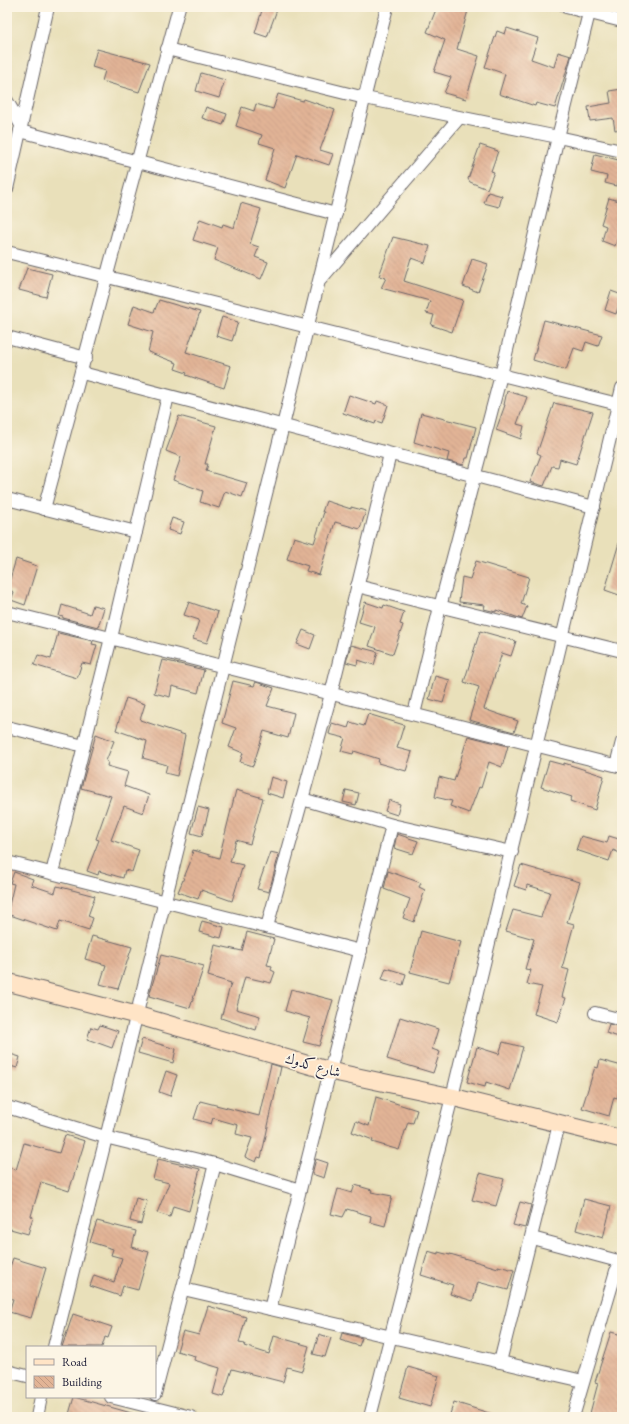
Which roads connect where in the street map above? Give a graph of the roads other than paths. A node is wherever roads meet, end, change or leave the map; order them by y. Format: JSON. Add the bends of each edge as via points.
{"nodes":[{"id":1,"x":48,"y":7,"type":"edge"},
{"id":2,"x":179,"y":7,"type":"edge"},
{"id":3,"x":387,"y":7,"type":"edge"},
{"id":4,"x":566,"y":7,"type":"edge"},
{"id":5,"x":589,"y":13,"type":"junction"},
{"id":6,"x":622,"y":22,"type":"edge"},
{"id":7,"x":167,"y":49,"type":"junction"},
{"id":8,"x":364,"y":98,"type":"junction"},
{"id":9,"x":7,"y":101,"type":"edge"},
{"id":10,"x":459,"y":118,"type":"junction"},
{"id":11,"x":21,"y":128,"type":"junction"},
{"id":12,"x":558,"y":137,"type":"junction"},
{"id":13,"x":622,"y":151,"type":"edge"},
{"id":14,"x":137,"y":162,"type":"junction"},
{"id":15,"x":7,"y":189,"type":"edge"},
{"id":16,"x":336,"y":214,"type":"junction"},
{"id":17,"x":7,"y":252,"type":"edge"},
{"id":18,"x":106,"y":277,"type":"junction"},
{"id":19,"x":319,"y":282,"type":"junction"},
{"id":20,"x":308,"y":327,"type":"junction"},
{"id":21,"x":7,"y":337,"type":"edge"},
{"id":22,"x":86,"y":358,"type":"junction"},
{"id":23,"x":82,"y":373,"type":"junction"},
{"id":24,"x":501,"y":375,"type":"junction"},
{"id":25,"x":622,"y":388,"type":"edge"},
{"id":26,"x":168,"y":396,"type":"junction"},
{"id":27,"x":620,"y":404,"type":"edge"},
{"id":28,"x":283,"y":426,"type":"junction"},
{"id":29,"x":390,"y":454,"type":"junction"},
{"id":30,"x":474,"y":476,"type":"junction"},
{"id":31,"x":7,"y":499,"type":"edge"},
{"id":32,"x":594,"y":507,"type":"junction"},
{"id":33,"x":44,"y":509,"type":"junction"},
{"id":34,"x":136,"y":532,"type":"junction"},
{"id":35,"x":357,"y":586,"type":"junction"},
{"id":36,"x":440,"y":607,"type":"junction"},
{"id":37,"x":7,"y":612,"type":"edge"},
{"id":38,"x":563,"y":637,"type":"junction"},
{"id":39,"x":111,"y":638,"type":"junction"},
{"id":40,"x":622,"y":651,"type":"edge"},
{"id":41,"x":223,"y":666,"type":"junction"},
{"id":42,"x":331,"y":694,"type":"junction"},
{"id":43,"x":414,"y":714,"type":"junction"},
{"id":44,"x":7,"y":727,"type":"edge"},
{"id":45,"x":622,"y":742,"type":"edge"},
{"id":46,"x":537,"y":745,"type":"junction"},
{"id":47,"x":84,"y":746,"type":"junction"},
{"id":48,"x":619,"y":766,"type":"edge"},
{"id":49,"x":302,"y":799,"type":"junction"},
{"id":50,"x":392,"y":825,"type":"junction"},
{"id":51,"x":512,"y":852,"type":"junction"},
{"id":52,"x":7,"y":862,"type":"edge"},
{"id":53,"x":52,"y":873,"type":"junction"},
{"id":54,"x":164,"y":900,"type":"junction"},
{"id":55,"x":267,"y":927,"type":"junction"},
{"id":56,"x":361,"y":951,"type":"junction"},
{"id":57,"x":7,"y":982,"type":"edge"},
{"id":58,"x":595,"y":1013,"type":"dead end"},
{"id":59,"x":136,"y":1015,"type":"junction"},
{"id":60,"x":622,"y":1020,"type":"edge"},
{"id":61,"x":330,"y":1071,"type":"junction"},
{"id":62,"x":452,"y":1097,"type":"junction"},
{"id":63,"x":7,"y":1107,"type":"edge"},
{"id":64,"x":559,"y":1124,"type":"junction"},
{"id":65,"x":105,"y":1137,"type":"junction"},
{"id":66,"x":622,"y":1139,"type":"edge"},
{"id":67,"x":215,"y":1164,"type":"junction"},
{"id":68,"x":300,"y":1190,"type":"junction"},
{"id":69,"x":532,"y":1238,"type":"junction"},
{"id":70,"x":622,"y":1262,"type":"edge"},
{"id":71,"x":183,"y":1289,"type":"junction"},
{"id":72,"x":270,"y":1309,"type":"junction"},
{"id":73,"x":390,"y":1337,"type":"junction"},
{"id":74,"x":54,"y":1346,"type":"edge"},
{"id":75,"x":500,"y":1362,"type":"junction"},
{"id":76,"x":7,"y":1371,"type":"edge"},
{"id":77,"x":26,"y":1376,"type":"edge"},
{"id":78,"x":584,"y":1381,"type":"junction"},
{"id":79,"x":156,"y":1390,"type":"edge"},
{"id":80,"x":42,"y":1398,"type":"edge"},
{"id":81,"x":115,"y":1398,"type":"edge"},
{"id":82,"x":152,"y":1407,"type":"edge"},
{"id":83,"x":37,"y":1417,"type":"edge"},
{"id":84,"x":191,"y":1417,"type":"edge"},
{"id":85,"x":370,"y":1417,"type":"edge"},
{"id":86,"x":574,"y":1417,"type":"edge"}],
"edges":[{"from":1,"to":11,"type":"street"},
{"from":2,"to":7,"type":"street"},
{"from":3,"to":8,"type":"street"},
{"from":4,"to":5,"type":"street"},
{"from":5,"to":6,"type":"street"},
{"from":5,"to":12,"type":"street"},
{"from":7,"to":8,"type":"street"},
{"from":7,"to":14,"type":"street"},
{"from":8,"to":10,"type":"street"},
{"from":8,"to":16,"type":"street"},
{"from":9,"to":11,"type":"street"},
{"from":10,"to":12,"type":"street"},
{"from":10,"to":19,"type":"street"},
{"from":11,"to":14,"type":"street"},
{"from":11,"to":15,"type":"street"},
{"from":12,"to":13,"type":"street"},
{"from":12,"to":24,"type":"street"},
{"from":14,"to":16,"type":"street"},
{"from":14,"to":18,"type":"street"},
{"from":16,"to":19,"type":"street"},
{"from":17,"to":18,"type":"street"},
{"from":18,"to":20,"type":"street"},
{"from":18,"to":22,"type":"street"},
{"from":19,"to":20,"type":"street"},
{"from":20,"to":24,"type":"street"},
{"from":20,"to":28,"type":"street"},
{"from":21,"to":22,"type":"street"},
{"from":22,"to":23,"type":"street"},
{"from":23,"to":26,"type":"street"},
{"from":23,"to":33,"type":"street"},
{"from":24,"to":27,"type":"street"},
{"from":24,"to":30,"type":"street"},
{"from":25,"to":27,"type":"street"},
{"from":26,"to":28,"type":"street"},
{"from":26,"to":34,"type":"street"},
{"from":27,"to":32,"type":"street"},
{"from":28,"to":29,"type":"street"},
{"from":28,"to":41,"type":"street"},
{"from":29,"to":30,"type":"street"},
{"from":29,"to":35,"type":"street"},
{"from":30,"to":32,"type":"street"},
{"from":30,"to":36,"type":"street"},
{"from":31,"to":33,"type":"street"},
{"from":32,"to":38,"type":"street"},
{"from":33,"to":34,"type":"street"},
{"from":34,"to":39,"type":"street"},
{"from":35,"to":36,"type":"street"},
{"from":35,"to":42,"type":"street"},
{"from":36,"to":38,"type":"street"},
{"from":36,"to":43,"type":"street"},
{"from":37,"to":39,"type":"street"},
{"from":38,"to":40,"type":"street"},
{"from":38,"to":46,"type":"street"},
{"from":39,"to":41,"type":"street"},
{"from":39,"to":47,"type":"street"},
{"from":41,"to":42,"type":"street"},
{"from":41,"to":54,"type":"street"},
{"from":42,"to":43,"type":"street"},
{"from":42,"to":49,"type":"street"},
{"from":43,"to":46,"type":"street"},
{"from":44,"to":47,"type":"street"},
{"from":45,"to":48,"type":"street"},
{"from":46,"to":48,"type":"street"},
{"from":46,"to":51,"type":"street"},
{"from":47,"to":53,"type":"street"},
{"from":49,"to":50,"type":"street"},
{"from":49,"to":55,"type":"street"},
{"from":50,"to":51,"type":"street"},
{"from":50,"to":56,"type":"street"},
{"from":51,"to":62,"type":"street"},
{"from":52,"to":53,"type":"street"},
{"from":53,"to":54,"type":"street"},
{"from":54,"to":55,"type":"street"},
{"from":54,"to":59,"type":"street"},
{"from":55,"to":56,"type":"street"},
{"from":56,"to":61,"type":"street"},
{"from":57,"to":59,"type":"street","name":"شارع كدوك"},
{"from":58,"to":60,"type":"street"},
{"from":59,"to":61,"type":"street","name":"شارع كدوك"},
{"from":59,"to":65,"type":"street"},
{"from":61,"to":62,"type":"street","name":"شارع كدوك"},
{"from":61,"to":68,"type":"street"},
{"from":62,"to":64,"type":"street","name":"شارع كدوك"},
{"from":62,"to":73,"type":"street"},
{"from":63,"to":65,"type":"street"},
{"from":64,"to":66,"type":"street","name":"شارع كدوك"},
{"from":64,"to":69,"type":"street"},
{"from":65,"to":67,"type":"street"},
{"from":65,"to":74,"type":"street"},
{"from":67,"to":68,"type":"street"},
{"from":67,"to":71,"type":"street"},
{"from":68,"to":72,"type":"street"},
{"from":69,"to":70,"type":"street"},
{"from":69,"to":75,"type":"street"},
{"from":70,"to":78,"type":"street","via":[[616,1271]]},
{"from":71,"to":72,"type":"street"},
{"from":71,"to":79,"type":"street"},
{"from":72,"to":73,"type":"street"},
{"from":73,"to":75,"type":"street"},
{"from":73,"to":85,"type":"street"},
{"from":75,"to":78,"type":"street"},
{"from":76,"to":77,"type":"street"},
{"from":78,"to":86,"type":"street"},
{"from":80,"to":83,"type":"street"},
{"from":81,"to":82,"type":"street"},
{"from":82,"to":84,"type":"street"}]}
